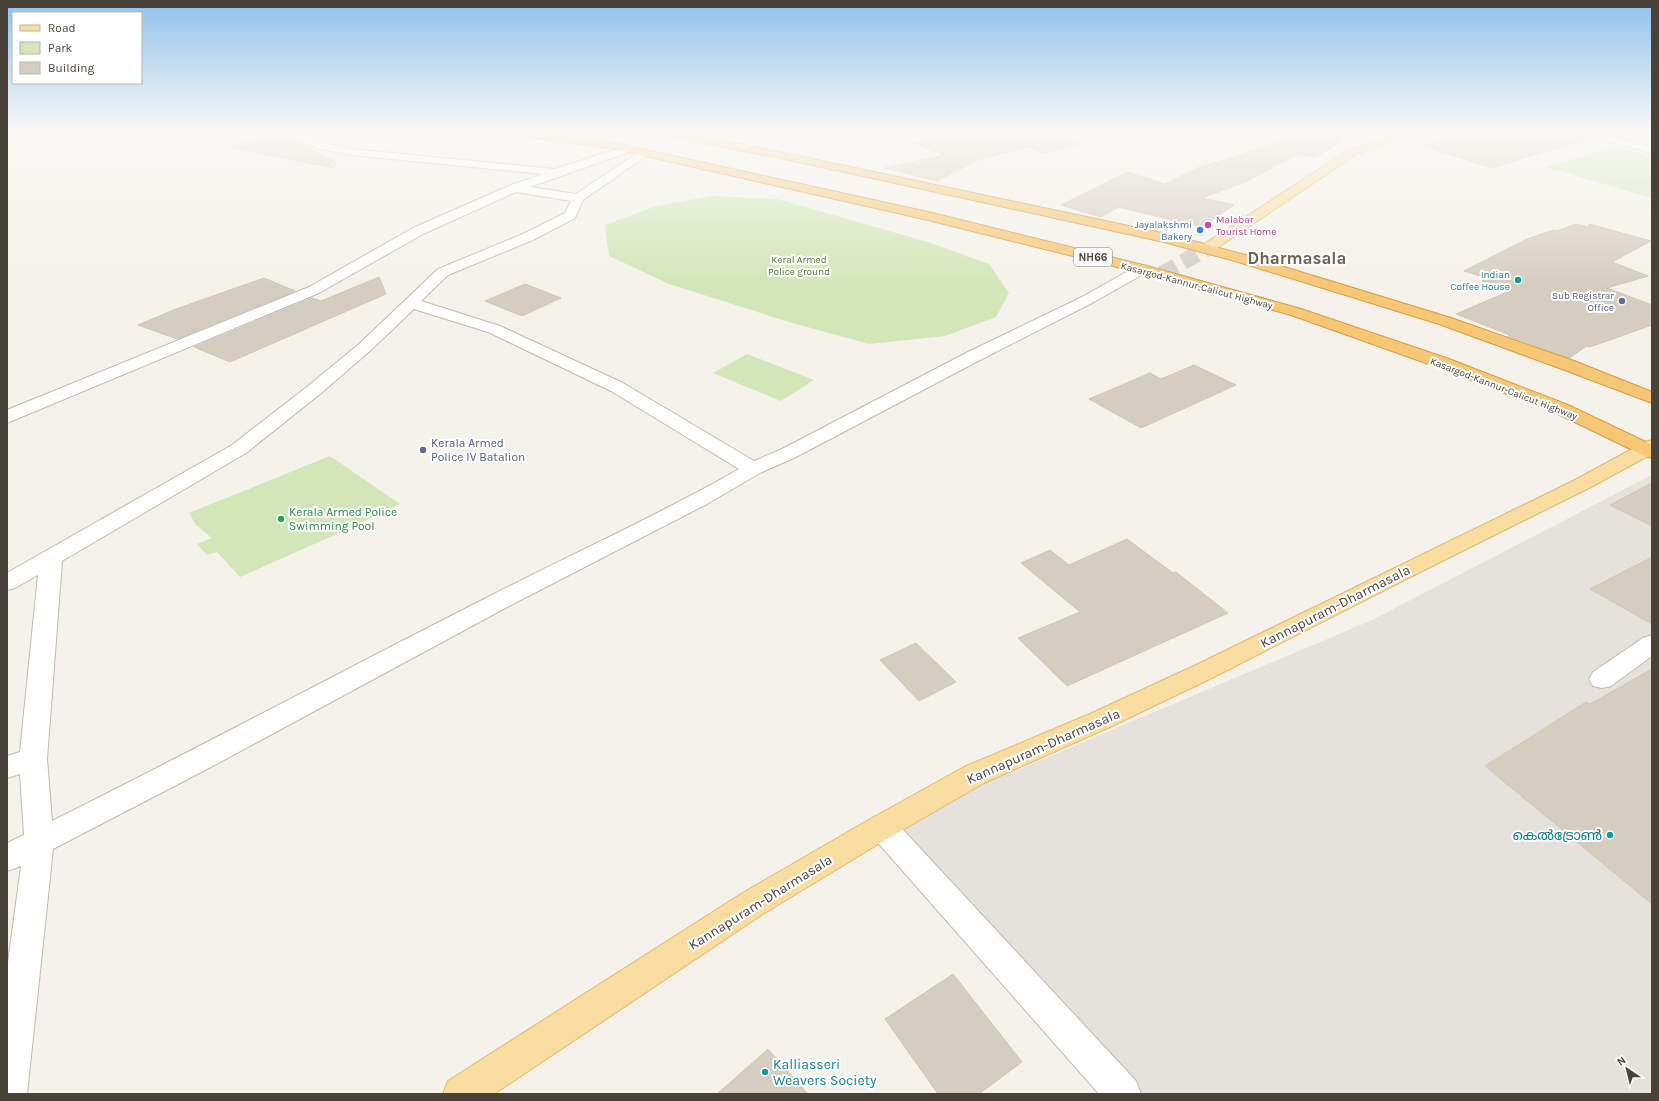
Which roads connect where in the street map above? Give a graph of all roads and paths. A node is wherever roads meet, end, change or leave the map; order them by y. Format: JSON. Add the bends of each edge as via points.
{"nodes":[{"id":1,"x":527,"y":183,"type":"edge"},
{"id":2,"x":599,"y":183,"type":"edge"},
{"id":3,"x":781,"y":183,"type":"edge"},
{"id":4,"x":913,"y":183,"type":"edge"},
{"id":5,"x":1305,"y":183,"type":"edge"},
{"id":6,"x":515,"y":188,"type":"junction"},
{"id":7,"x":578,"y":198,"type":"junction"},
{"id":8,"x":1206,"y":249,"type":"junction"},
{"id":9,"x":1142,"y":269,"type":"junction"},
{"id":10,"x":412,"y":303,"type":"junction"},
{"id":11,"x":1652,"y":398,"type":"edge"},
{"id":12,"x":7,"y":417,"type":"edge"},
{"id":13,"x":1650,"y":449,"type":"edge"},
{"id":14,"x":753,"y":468,"type":"junction"},
{"id":15,"x":52,"y":557,"type":"junction"},
{"id":16,"x":7,"y":583,"type":"edge"},
{"id":17,"x":1652,"y":644,"type":"edge"},
{"id":18,"x":1602,"y":679,"type":"dead end"},
{"id":19,"x":20,"y":763,"type":"edge"},
{"id":20,"x":882,"y":827,"type":"junction"},
{"id":21,"x":39,"y":842,"type":"junction"},
{"id":22,"x":7,"y":858,"type":"edge"},
{"id":23,"x":9,"y":1094,"type":"edge"},
{"id":24,"x":461,"y":1094,"type":"edge"},
{"id":25,"x":1123,"y":1094,"type":"edge"}],
"edges":[{"from":1,"to":6,"type":"street"},
{"from":2,"to":7,"type":"street"},
{"from":3,"to":9,"type":"highway","name":"Kasargod-Kannur-Calicut Highway","number":"NH66","via":[[928,216]]},
{"from":4,"to":8,"type":"highway","via":[[1046,211]]},
{"from":5,"to":8,"type":"main road"},
{"from":6,"to":7,"type":"street"},
{"from":6,"to":12,"type":"street","via":[[418,231],[314,290]]},
{"from":7,"to":10,"type":"street","via":[[570,215],[528,237],[443,272]]},
{"from":8,"to":11,"type":"highway","via":[[1445,322],[1568,365]]},
{"from":9,"to":13,"type":"highway","name":"Kasargod-Kannur-Calicut Highway","number":"NH66","via":[[1296,312],[1443,363],[1562,409]]},
{"from":9,"to":14,"type":"street","via":[[864,415]]},
{"from":10,"to":14,"type":"street","via":[[494,329],[617,387]]},
{"from":10,"to":15,"type":"street","via":[[365,347],[239,449]]},
{"from":13,"to":20,"type":"main road","name":"Kannapuram-Dharmasala","via":[[1205,671],[974,776]]},
{"from":14,"to":21,"type":"street","via":[[700,500],[503,599]]},
{"from":15,"to":16,"type":"street"},
{"from":15,"to":19,"type":"street"},
{"from":17,"to":18,"type":"street"},
{"from":19,"to":21,"type":"street"},
{"from":20,"to":24,"type":"main road","name":"Kannapuram-Dharmasala","via":[[752,904]]},
{"from":20,"to":25,"type":"street"},
{"from":21,"to":22,"type":"street"},
{"from":21,"to":23,"type":"street"}]}
